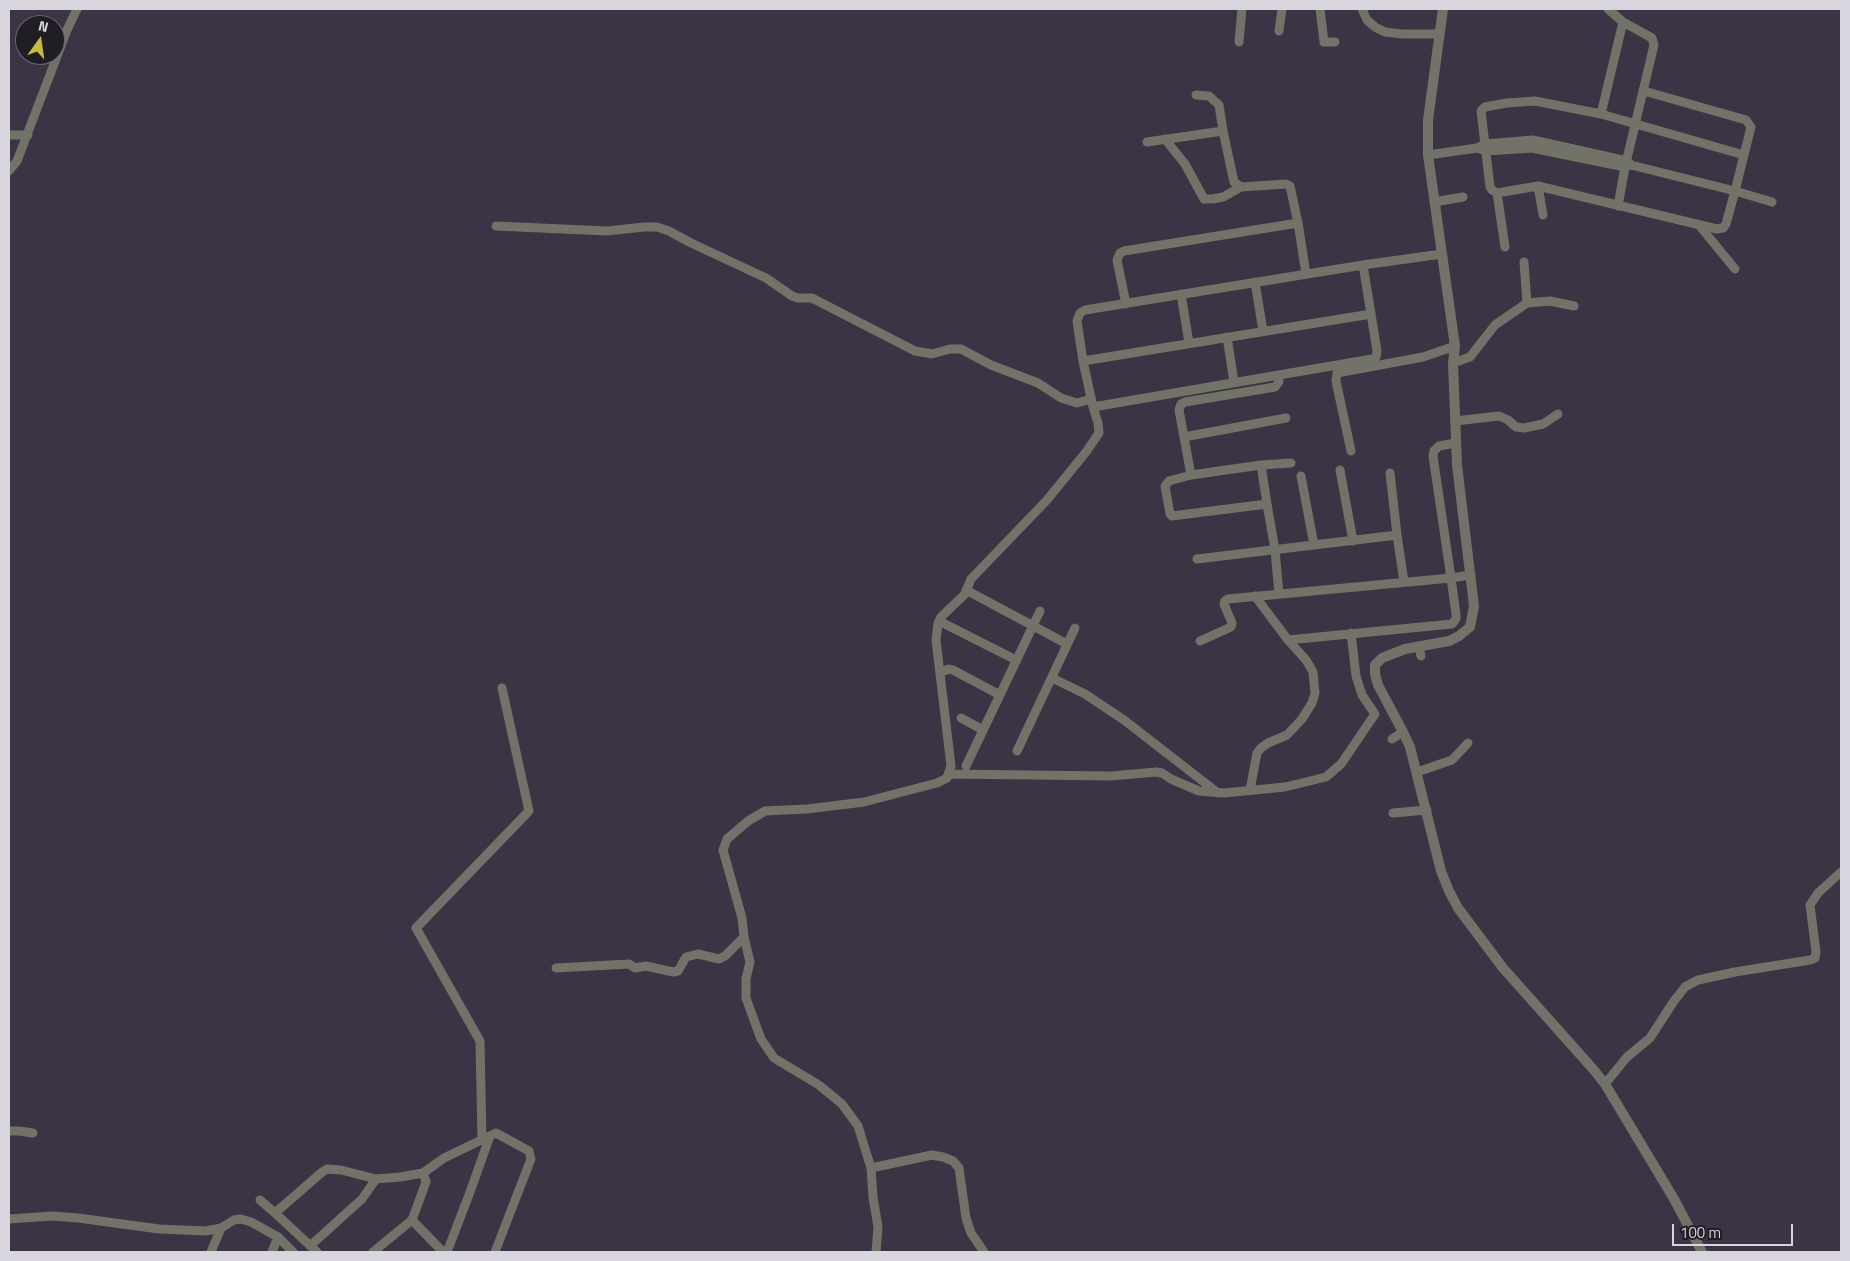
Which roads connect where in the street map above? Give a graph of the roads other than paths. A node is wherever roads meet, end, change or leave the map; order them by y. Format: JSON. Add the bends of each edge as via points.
{"nodes":[{"id":1,"x":77,"y":9,"type":"edge"},
{"id":2,"x":1242,"y":9,"type":"edge"},
{"id":3,"x":1282,"y":9,"type":"edge"},
{"id":4,"x":1320,"y":9,"type":"edge"},
{"id":5,"x":1362,"y":9,"type":"edge"},
{"id":6,"x":1443,"y":9,"type":"edge"},
{"id":7,"x":1608,"y":9,"type":"edge"},
{"id":8,"x":1623,"y":22,"type":"junction"},
{"id":9,"x":1279,"y":31,"type":"dead end"},
{"id":10,"x":1439,"y":34,"type":"junction"},
{"id":11,"x":1238,"y":42,"type":"dead end"},
{"id":12,"x":1335,"y":42,"type":"dead end"},
{"id":13,"x":1644,"y":92,"type":"junction"},
{"id":14,"x":1196,"y":95,"type":"dead end"},
{"id":15,"x":1601,"y":114,"type":"junction"},
{"id":16,"x":1636,"y":124,"type":"junction"},
{"id":17,"x":1223,"y":131,"type":"junction"},
{"id":18,"x":9,"y":135,"type":"edge"},
{"id":19,"x":28,"y":135,"type":"junction"},
{"id":20,"x":1165,"y":139,"type":"junction"},
{"id":21,"x":1147,"y":142,"type":"dead end"},
{"id":22,"x":1486,"y":147,"type":"junction"},
{"id":23,"x":1428,"y":155,"type":"junction"},
{"id":24,"x":1744,"y":155,"type":"junction"},
{"id":25,"x":1628,"y":164,"type":"junction"},
{"id":26,"x":9,"y":171,"type":"edge"},
{"id":27,"x":1538,"y":186,"type":"junction"},
{"id":28,"x":1241,"y":187,"type":"junction"},
{"id":29,"x":1734,"y":190,"type":"junction"},
{"id":30,"x":1497,"y":193,"type":"junction"},
{"id":31,"x":1463,"y":197,"type":"dead end"},
{"id":32,"x":1434,"y":202,"type":"junction"},
{"id":33,"x":1772,"y":202,"type":"dead end"},
{"id":34,"x":1618,"y":206,"type":"junction"},
{"id":35,"x":1543,"y":215,"type":"dead end"},
{"id":36,"x":1298,"y":223,"type":"junction"},
{"id":37,"x":1699,"y":225,"type":"junction"},
{"id":38,"x":496,"y":226,"type":"dead end"},
{"id":39,"x":1505,"y":247,"type":"dead end"},
{"id":40,"x":1442,"y":254,"type":"junction"},
{"id":41,"x":1524,"y":262,"type":"dead end"},
{"id":42,"x":1363,"y":265,"type":"junction"},
{"id":43,"x":1735,"y":269,"type":"dead end"},
{"id":44,"x":1306,"y":274,"type":"junction"},
{"id":45,"x":1255,"y":282,"type":"junction"},
{"id":46,"x":1181,"y":294,"type":"junction"},
{"id":47,"x":1527,"y":303,"type":"junction"},
{"id":48,"x":1126,"y":304,"type":"junction"},
{"id":49,"x":1574,"y":306,"type":"dead end"},
{"id":50,"x":1371,"y":314,"type":"junction"},
{"id":51,"x":1263,"y":331,"type":"junction"},
{"id":52,"x":1227,"y":337,"type":"junction"},
{"id":53,"x":1190,"y":342,"type":"junction"},
{"id":54,"x":1455,"y":346,"type":"junction"},
{"id":55,"x":1083,"y":361,"type":"junction"},
{"id":56,"x":1453,"y":363,"type":"junction"},
{"id":57,"x":1278,"y":375,"type":"junction"},
{"id":58,"x":1234,"y":382,"type":"junction"},
{"id":59,"x":1092,"y":403,"type":"junction"},
{"id":60,"x":1558,"y":414,"type":"dead end"},
{"id":61,"x":1286,"y":418,"type":"dead end"},
{"id":62,"x":1455,"y":420,"type":"junction"},
{"id":63,"x":1184,"y":437,"type":"junction"},
{"id":64,"x":1456,"y":443,"type":"junction"},
{"id":65,"x":1351,"y":451,"type":"dead end"},
{"id":66,"x":1291,"y":463,"type":"dead end"},
{"id":67,"x":1261,"y":465,"type":"junction"},
{"id":68,"x":1340,"y":470,"type":"dead end"},
{"id":69,"x":1390,"y":473,"type":"dead end"},
{"id":70,"x":1191,"y":475,"type":"junction"},
{"id":71,"x":1301,"y":476,"type":"dead end"},
{"id":72,"x":1267,"y":504,"type":"junction"},
{"id":73,"x":1397,"y":534,"type":"junction"},
{"id":74,"x":1353,"y":541,"type":"junction"},
{"id":75,"x":1314,"y":545,"type":"junction"},
{"id":76,"x":1275,"y":550,"type":"junction"},
{"id":77,"x":1197,"y":559,"type":"dead end"},
{"id":78,"x":1471,"y":576,"type":"junction"},
{"id":79,"x":1451,"y":578,"type":"junction"},
{"id":80,"x":1404,"y":582,"type":"junction"},
{"id":81,"x":966,"y":590,"type":"junction"},
{"id":82,"x":1279,"y":594,"type":"junction"},
{"id":83,"x":1255,"y":596,"type":"junction"},
{"id":84,"x":1040,"y":611,"type":"dead end"},
{"id":85,"x":939,"y":621,"type":"junction"},
{"id":86,"x":1033,"y":625,"type":"junction"},
{"id":87,"x":1075,"y":628,"type":"dead end"},
{"id":88,"x":1351,"y":633,"type":"junction"},
{"id":89,"x":1288,"y":640,"type":"junction"},
{"id":90,"x":1200,"y":641,"type":"dead end"},
{"id":91,"x":1067,"y":644,"type":"junction"},
{"id":92,"x":1016,"y":660,"type":"junction"},
{"id":93,"x":941,"y":672,"type":"junction"},
{"id":94,"x":1052,"y":678,"type":"junction"},
{"id":95,"x":502,"y":688,"type":"dead end"},
{"id":96,"x":1000,"y":695,"type":"junction"},
{"id":97,"x":1388,"y":704,"type":"junction"},
{"id":98,"x":1375,"y":714,"type":"junction"},
{"id":99,"x":961,"y":718,"type":"dead end"},
{"id":100,"x":983,"y":730,"type":"junction"},
{"id":101,"x":1403,"y":732,"type":"junction"},
{"id":102,"x":1392,"y":739,"type":"dead end"},
{"id":103,"x":1468,"y":744,"type":"dead end"},
{"id":104,"x":1017,"y":751,"type":"dead end"},
{"id":105,"x":966,"y":766,"type":"dead end"},
{"id":106,"x":1417,"y":772,"type":"junction"},
{"id":107,"x":950,"y":774,"type":"junction"},
{"id":108,"x":1250,"y":790,"type":"junction"},
{"id":109,"x":1218,"y":793,"type":"junction"},
{"id":110,"x":1427,"y":810,"type":"junction"},
{"id":111,"x":1393,"y":813,"type":"dead end"},
{"id":112,"x":1841,"y":872,"type":"edge"},
{"id":113,"x":744,"y":937,"type":"junction"},
{"id":114,"x":556,"y":968,"type":"dead end"},
{"id":115,"x":1604,"y":1084,"type":"junction"},
{"id":116,"x":9,"y":1132,"type":"edge"},
{"id":117,"x":33,"y":1133,"type":"dead end"},
{"id":118,"x":486,"y":1138,"type":"junction"},
{"id":119,"x":871,"y":1168,"type":"junction"},
{"id":120,"x":423,"y":1173,"type":"junction"},
{"id":121,"x":376,"y":1178,"type":"junction"},
{"id":122,"x":260,"y":1200,"type":"dead end"},
{"id":123,"x":275,"y":1213,"type":"junction"},
{"id":124,"x":9,"y":1219,"type":"edge"},
{"id":125,"x":412,"y":1220,"type":"junction"},
{"id":126,"x":221,"y":1228,"type":"junction"},
{"id":127,"x":278,"y":1237,"type":"junction"},
{"id":128,"x":313,"y":1249,"type":"edge"},
{"id":129,"x":377,"y":1251,"type":"edge"},
{"id":130,"x":211,"y":1252,"type":"edge"},
{"id":131,"x":272,"y":1252,"type":"edge"},
{"id":132,"x":293,"y":1252,"type":"edge"},
{"id":133,"x":444,"y":1252,"type":"edge"},
{"id":134,"x":495,"y":1252,"type":"edge"},
{"id":135,"x":876,"y":1252,"type":"edge"},
{"id":136,"x":984,"y":1252,"type":"edge"},
{"id":137,"x":1702,"y":1252,"type":"edge"}],
"edges":[{"from":1,"to":19,"type":"street"},
{"from":2,"to":11,"type":"street"},
{"from":3,"to":9,"type":"street"},
{"from":4,"to":12,"type":"street","via":[[1324,42]]},
{"from":5,"to":10,"type":"street","via":[[1367,20],[1385,32]]},
{"from":6,"to":10,"type":"street"},
{"from":7,"to":8,"type":"street"},
{"from":8,"to":13,"type":"street","via":[[1653,40]]},
{"from":8,"to":15,"type":"street"},
{"from":10,"to":23,"type":"street","via":[[1428,120]]},
{"from":13,"to":16,"type":"street"},
{"from":13,"to":24,"type":"street","via":[[1746,120],[1751,126]]},
{"from":14,"to":17,"type":"street","via":[[1208,96],[1219,105]]},
{"from":15,"to":16,"type":"street"},
{"from":15,"to":22,"type":"street","via":[[1535,101],[1485,107],[1481,114]]},
{"from":16,"to":24,"type":"street"},
{"from":16,"to":25,"type":"street"},
{"from":17,"to":20,"type":"street"},
{"from":17,"to":28,"type":"street","via":[[1232,176]]},
{"from":18,"to":19,"type":"street"},
{"from":19,"to":26,"type":"street","via":[[18,161]]},
{"from":20,"to":21,"type":"street"},
{"from":20,"to":28,"type":"street","via":[[1186,164],[1204,199],[1223,197]]},
{"from":22,"to":23,"type":"street"},
{"from":22,"to":25,"type":"street","via":[[1533,144]]},
{"from":22,"to":30,"type":"street","via":[[1490,187]]},
{"from":23,"to":32,"type":"street"},
{"from":24,"to":29,"type":"street"},
{"from":25,"to":29,"type":"street"},
{"from":25,"to":34,"type":"street"},
{"from":27,"to":30,"type":"street"},
{"from":27,"to":34,"type":"street"},
{"from":27,"to":35,"type":"street"},
{"from":28,"to":36,"type":"street","via":[[1290,186]]},
{"from":29,"to":33,"type":"street"},
{"from":29,"to":37,"type":"street","via":[[1723,228]]},
{"from":30,"to":39,"type":"street"},
{"from":31,"to":32,"type":"street"},
{"from":32,"to":40,"type":"street"},
{"from":34,"to":37,"type":"street"},
{"from":36,"to":44,"type":"street"},
{"from":36,"to":48,"type":"street","via":[[1124,250],[1118,260]]},
{"from":37,"to":43,"type":"street"},
{"from":38,"to":59,"type":"street","via":[[607,231],[657,227],[766,278],[792,296],[812,298],[915,350],[932,354],[961,349],[991,365],[1038,383],[1061,398]]},
{"from":40,"to":42,"type":"street"},
{"from":40,"to":54,"type":"street"},
{"from":41,"to":47,"type":"street"},
{"from":42,"to":44,"type":"street"},
{"from":42,"to":50,"type":"street"},
{"from":44,"to":45,"type":"street"},
{"from":45,"to":46,"type":"street"},
{"from":45,"to":51,"type":"street"},
{"from":46,"to":48,"type":"street"},
{"from":46,"to":53,"type":"street"},
{"from":47,"to":49,"type":"street","via":[[1550,301]]},
{"from":47,"to":56,"type":"street","via":[[1496,325],[1470,357]]},
{"from":48,"to":55,"type":"street","via":[[1080,313],[1077,321]]},
{"from":50,"to":51,"type":"street"},
{"from":50,"to":57,"type":"street","via":[[1377,351],[1375,358]]},
{"from":51,"to":52,"type":"street"},
{"from":52,"to":53,"type":"street"},
{"from":52,"to":58,"type":"street"},
{"from":53,"to":55,"type":"street"},
{"from":54,"to":56,"type":"street"},
{"from":54,"to":65,"type":"street","via":[[1423,357],[1336,375]]},
{"from":55,"to":59,"type":"street"},
{"from":56,"to":62,"type":"street"},
{"from":57,"to":58,"type":"street"},
{"from":57,"to":63,"type":"street","via":[[1279,382],[1275,387],[1180,404]]},
{"from":58,"to":59,"type":"street"},
{"from":59,"to":81,"type":"street","via":[[1099,433],[1047,500],[971,579]]},
{"from":60,"to":62,"type":"street","via":[[1543,424],[1524,428],[1516,427],[1499,416]]},
{"from":61,"to":63,"type":"street"},
{"from":62,"to":64,"type":"street"},
{"from":63,"to":70,"type":"street"},
{"from":64,"to":78,"type":"street"},
{"from":64,"to":79,"type":"street","via":[[1439,446],[1433,456]]},
{"from":66,"to":67,"type":"street"},
{"from":67,"to":70,"type":"street"},
{"from":67,"to":72,"type":"street"},
{"from":68,"to":74,"type":"street"},
{"from":69,"to":73,"type":"street"},
{"from":70,"to":72,"type":"street","via":[[1169,481],[1165,486],[1171,516]]},
{"from":71,"to":75,"type":"street"},
{"from":72,"to":76,"type":"street"},
{"from":73,"to":74,"type":"street"},
{"from":73,"to":80,"type":"street"},
{"from":74,"to":75,"type":"street"},
{"from":75,"to":76,"type":"street"},
{"from":76,"to":77,"type":"street"},
{"from":76,"to":82,"type":"street"},
{"from":78,"to":79,"type":"street"},
{"from":78,"to":97,"type":"street","via":[[1474,606],[1470,627],[1459,636],[1420,651],[1395,652],[1377,662],[1378,685]]},
{"from":79,"to":80,"type":"street"},
{"from":79,"to":88,"type":"street","via":[[1456,614],[1452,624]]},
{"from":80,"to":82,"type":"street"},
{"from":81,"to":85,"type":"street"},
{"from":81,"to":86,"type":"street"},
{"from":82,"to":83,"type":"street"},
{"from":83,"to":89,"type":"street"},
{"from":83,"to":90,"type":"street","via":[[1226,601],[1224,604],[1231,627]]},
{"from":84,"to":86,"type":"street"},
{"from":85,"to":92,"type":"street"},
{"from":85,"to":93,"type":"street","via":[[936,640]]},
{"from":86,"to":91,"type":"street"},
{"from":86,"to":92,"type":"street"},
{"from":87,"to":91,"type":"street"},
{"from":88,"to":89,"type":"street"},
{"from":88,"to":98,"type":"street","via":[[1356,676],[1362,695]]},
{"from":89,"to":108,"type":"street","via":[[1313,672],[1315,693],[1302,719],[1288,735],[1268,743],[1257,753]]},
{"from":91,"to":94,"type":"street"},
{"from":92,"to":96,"type":"street"},
{"from":93,"to":96,"type":"street","via":[[953,670]]},
{"from":93,"to":107,"type":"street"},
{"from":94,"to":104,"type":"street"},
{"from":94,"to":109,"type":"street","via":[[1085,694],[1124,720]]},
{"from":95,"to":118,"type":"street","via":[[528,811],[416,928],[480,1041]]},
{"from":96,"to":100,"type":"street"},
{"from":97,"to":98,"type":"street"},
{"from":97,"to":101,"type":"street"},
{"from":98,"to":108,"type":"street","via":[[1341,764],[1326,777],[1285,787]]},
{"from":99,"to":100,"type":"street"},
{"from":100,"to":105,"type":"street"},
{"from":101,"to":102,"type":"street"},
{"from":101,"to":106,"type":"street"},
{"from":103,"to":106,"type":"street","via":[[1452,760]]},
{"from":106,"to":110,"type":"street"},
{"from":107,"to":109,"type":"street","via":[[1111,776],[1156,772],[1199,791]]},
{"from":107,"to":113,"type":"street","via":[[937,783],[873,800],[765,811],[748,821],[726,839],[723,850],[742,918]]},
{"from":108,"to":109,"type":"street"},
{"from":110,"to":111,"type":"street"},
{"from":110,"to":115,"type":"street","via":[[1441,871],[1458,908],[1503,968]]},
{"from":112,"to":115,"type":"street","via":[[1818,893],[1810,910],[1814,958],[1698,980],[1685,987],[1650,1038]]},
{"from":113,"to":114,"type":"street","via":[[719,959],[698,954],[686,957],[678,971],[646,966],[635,968],[629,964]]},
{"from":113,"to":119,"type":"street","via":[[750,962],[746,998],[761,1039],[774,1058],[842,1104],[858,1126]]},
{"from":115,"to":137,"type":"street","via":[[1674,1198]]},
{"from":116,"to":117,"type":"street"},
{"from":118,"to":120,"type":"street","via":[[444,1158]]},
{"from":118,"to":133,"type":"street","via":[[467,1201],[450,1247]]},
{"from":118,"to":134,"type":"street","via":[[496,1133],[524,1147],[529,1151],[530,1159]]},
{"from":119,"to":135,"type":"street","via":[[878,1227]]},
{"from":119,"to":136,"type":"street","via":[[932,1155],[953,1161],[959,1168],[971,1233]]},
{"from":120,"to":121,"type":"street"},
{"from":120,"to":125,"type":"street","via":[[426,1182]]},
{"from":121,"to":123,"type":"street","via":[[328,1169]]},
{"from":121,"to":128,"type":"street","via":[[362,1199]]},
{"from":122,"to":123,"type":"street"},
{"from":123,"to":128,"type":"street"},
{"from":124,"to":126,"type":"street","via":[[52,1216],[159,1229]]},
{"from":125,"to":129,"type":"street"},
{"from":125,"to":133,"type":"street"},
{"from":126,"to":127,"type":"street","via":[[241,1219]]},
{"from":126,"to":130,"type":"street"},
{"from":127,"to":131,"type":"street"},
{"from":127,"to":132,"type":"street"}]}
